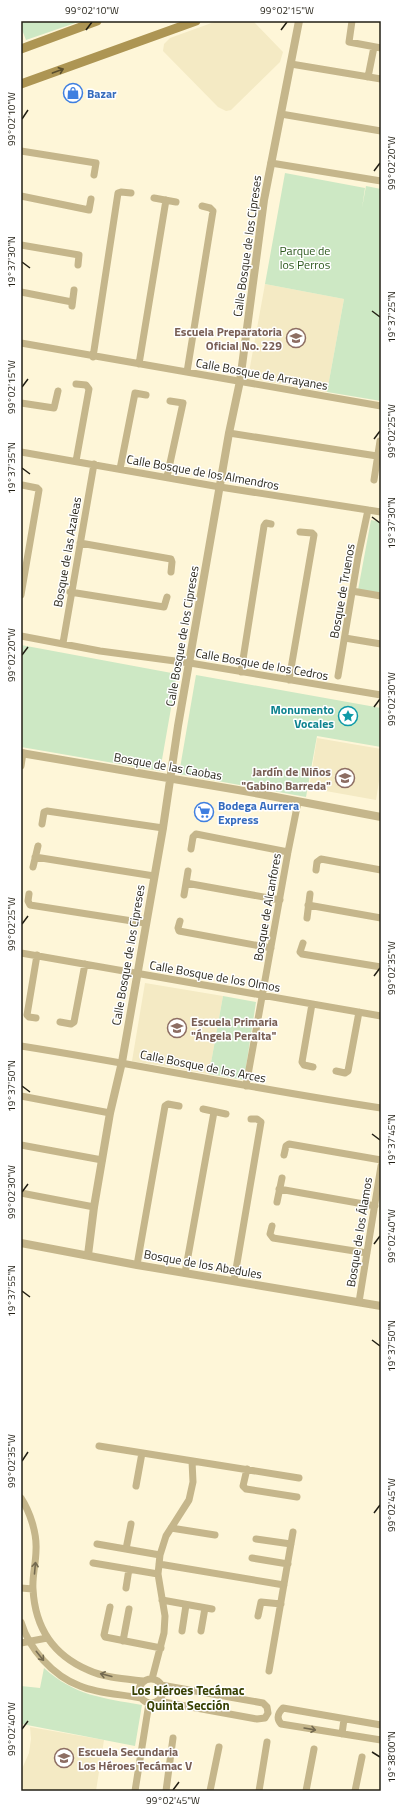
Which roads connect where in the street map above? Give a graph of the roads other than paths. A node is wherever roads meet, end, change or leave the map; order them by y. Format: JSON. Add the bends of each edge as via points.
{"nodes":[{"id":1,"x":97,"y":21,"type":"edge"},
{"id":2,"x":196,"y":21,"type":"edge"},
{"id":3,"x":299,"y":21,"type":"edge"},
{"id":4,"x":352,"y":21,"type":"edge"},
{"id":5,"x":21,"y":48,"type":"edge"},
{"id":6,"x":378,"y":48,"type":"edge"},
{"id":7,"x":290,"y":64,"type":"junction"},
{"id":8,"x":368,"y":77,"type":"junction"},
{"id":9,"x":381,"y":79,"type":"edge"},
{"id":10,"x":21,"y":84,"type":"edge"},
{"id":11,"x":281,"y":114,"type":"junction"},
{"id":12,"x":381,"y":131,"type":"edge"},
{"id":13,"x":21,"y":151,"type":"edge"},
{"id":14,"x":271,"y":163,"type":"junction"},
{"id":15,"x":94,"y":175,"type":"dead end"},
{"id":16,"x":381,"y":181,"type":"edge"},
{"id":17,"x":131,"y":193,"type":"dead end"},
{"id":18,"x":21,"y":196,"type":"edge"},
{"id":19,"x":154,"y":198,"type":"dead end"},
{"id":20,"x":91,"y":199,"type":"dead end"},
{"id":21,"x":166,"y":200,"type":"junction"},
{"id":22,"x":176,"y":202,"type":"dead end"},
{"id":23,"x":202,"y":206,"type":"dead end"},
{"id":24,"x":21,"y":245,"type":"edge"},
{"id":25,"x":78,"y":265,"type":"dead end"},
{"id":26,"x":74,"y":290,"type":"dead end"},
{"id":27,"x":21,"y":292,"type":"edge"},
{"id":28,"x":21,"y":343,"type":"edge"},
{"id":29,"x":93,"y":357,"type":"junction"},
{"id":30,"x":139,"y":364,"type":"junction"},
{"id":31,"x":187,"y":372,"type":"junction"},
{"id":32,"x":240,"y":381,"type":"junction"},
{"id":33,"x":76,"y":384,"type":"dead end"},
{"id":34,"x":58,"y":391,"type":"dead end"},
{"id":35,"x":146,"y":395,"type":"dead end"},
{"id":36,"x":170,"y":401,"type":"dead end"},
{"id":37,"x":21,"y":403,"type":"edge"},
{"id":38,"x":381,"y":406,"type":"edge"},
{"id":39,"x":229,"y":433,"type":"junction"},
{"id":40,"x":380,"y":441,"type":"edge"},
{"id":41,"x":21,"y":452,"type":"edge"},
{"id":42,"x":377,"y":456,"type":"junction"},
{"id":43,"x":76,"y":461,"type":"junction"},
{"id":44,"x":94,"y":464,"type":"junction"},
{"id":45,"x":120,"y":469,"type":"junction"},
{"id":46,"x":168,"y":477,"type":"junction"},
{"id":47,"x":374,"y":480,"type":"dead end"},
{"id":48,"x":22,"y":485,"type":"dead end"},
{"id":49,"x":220,"y":487,"type":"junction"},
{"id":50,"x":368,"y":510,"type":"junction"},
{"id":51,"x":381,"y":512,"type":"edge"},
{"id":52,"x":271,"y":524,"type":"dead end"},
{"id":53,"x":300,"y":532,"type":"dead end"},
{"id":54,"x":80,"y":543,"type":"junction"},
{"id":55,"x":171,"y":572,"type":"dead end"},
{"id":56,"x":352,"y":591,"type":"junction"},
{"id":57,"x":70,"y":592,"type":"junction"},
{"id":58,"x":21,"y":594,"type":"edge"},
{"id":59,"x":381,"y":596,"type":"edge"},
{"id":60,"x":167,"y":597,"type":"dead end"},
{"id":61,"x":21,"y":636,"type":"edge"},
{"id":62,"x":345,"y":638,"type":"junction"},
{"id":63,"x":63,"y":643,"type":"junction"},
{"id":64,"x":381,"y":644,"type":"edge"},
{"id":65,"x":190,"y":663,"type":"junction"},
{"id":66,"x":241,"y":672,"type":"junction"},
{"id":67,"x":338,"y":676,"type":"dead end"},
{"id":68,"x":289,"y":680,"type":"junction"},
{"id":69,"x":381,"y":695,"type":"edge"},
{"id":70,"x":22,"y":753,"type":"edge"},
{"id":71,"x":21,"y":766,"type":"edge"},
{"id":72,"x":170,"y":779,"type":"junction"},
{"id":73,"x":298,"y":802,"type":"junction"},
{"id":74,"x":381,"y":817,"type":"edge"},
{"id":75,"x":42,"y":824,"type":"dead end"},
{"id":76,"x":163,"y":828,"type":"junction"},
{"id":77,"x":38,"y":846,"type":"dead end"},
{"id":78,"x":191,"y":849,"type":"dead end"},
{"id":79,"x":288,"y":852,"type":"junction"},
{"id":80,"x":36,"y":857,"type":"junction"},
{"id":81,"x":34,"y":867,"type":"dead end"},
{"id":82,"x":316,"y":870,"type":"dead end"},
{"id":83,"x":381,"y":870,"type":"edge"},
{"id":84,"x":188,"y":871,"type":"dead end"},
{"id":85,"x":154,"y":876,"type":"junction"},
{"id":86,"x":186,"y":883,"type":"junction"},
{"id":87,"x":29,"y":894,"type":"dead end"},
{"id":88,"x":310,"y":894,"type":"dead end"},
{"id":89,"x":184,"y":895,"type":"dead end"},
{"id":90,"x":280,"y":900,"type":"junction"},
{"id":91,"x":308,"y":905,"type":"junction"},
{"id":92,"x":306,"y":918,"type":"dead end"},
{"id":93,"x":381,"y":918,"type":"edge"},
{"id":94,"x":180,"y":921,"type":"dead end"},
{"id":95,"x":145,"y":923,"type":"junction"},
{"id":96,"x":303,"y":943,"type":"dead end"},
{"id":97,"x":271,"y":948,"type":"junction"},
{"id":98,"x":21,"y":953,"type":"edge"},
{"id":99,"x":37,"y":955,"type":"junction"},
{"id":100,"x":85,"y":964,"type":"junction"},
{"id":101,"x":381,"y":967,"type":"edge"},
{"id":102,"x":137,"y":974,"type":"junction"},
{"id":103,"x":262,"y":996,"type":"junction"},
{"id":104,"x":312,"y":1004,"type":"junction"},
{"id":105,"x":359,"y":1012,"type":"junction"},
{"id":106,"x":381,"y":1016,"type":"edge"},
{"id":107,"x":36,"y":1018,"type":"dead end"},
{"id":108,"x":60,"y":1022,"type":"dead end"},
{"id":109,"x":21,"y":1046,"type":"edge"},
{"id":110,"x":122,"y":1062,"type":"junction"},
{"id":111,"x":313,"y":1067,"type":"dead end"},
{"id":112,"x":336,"y":1071,"type":"dead end"},
{"id":113,"x":246,"y":1086,"type":"junction"},
{"id":114,"x":21,"y":1096,"type":"edge"},
{"id":115,"x":179,"y":1106,"type":"dead end"},
{"id":116,"x":381,"y":1108,"type":"edge"},
{"id":117,"x":203,"y":1109,"type":"dead end"},
{"id":118,"x":110,"y":1112,"type":"junction"},
{"id":119,"x":214,"y":1112,"type":"junction"},
{"id":120,"x":226,"y":1114,"type":"dead end"},
{"id":121,"x":251,"y":1118,"type":"dead end"},
{"id":122,"x":21,"y":1145,"type":"edge"},
{"id":123,"x":284,"y":1155,"type":"dead end"},
{"id":124,"x":102,"y":1160,"type":"junction"},
{"id":125,"x":381,"y":1160,"type":"edge"},
{"id":126,"x":381,"y":1166,"type":"edge"},
{"id":127,"x":282,"y":1178,"type":"dead end"},
{"id":128,"x":279,"y":1189,"type":"junction"},
{"id":129,"x":21,"y":1193,"type":"edge"},
{"id":130,"x":276,"y":1202,"type":"dead end"},
{"id":131,"x":374,"y":1206,"type":"junction"},
{"id":132,"x":94,"y":1207,"type":"junction"},
{"id":133,"x":272,"y":1226,"type":"dead end"},
{"id":134,"x":21,"y":1243,"type":"edge"},
{"id":135,"x":367,"y":1253,"type":"junction"},
{"id":136,"x":88,"y":1255,"type":"junction"},
{"id":137,"x":137,"y":1265,"type":"junction"},
{"id":138,"x":185,"y":1273,"type":"junction"},
{"id":139,"x":234,"y":1281,"type":"junction"},
{"id":140,"x":359,"y":1302,"type":"junction"},
{"id":141,"x":381,"y":1306,"type":"edge"},
{"id":142,"x":99,"y":1446,"type":"dead end"},
{"id":143,"x":142,"y":1454,"type":"junction"},
{"id":144,"x":192,"y":1461,"type":"junction"},
{"id":145,"x":246,"y":1469,"type":"junction"},
{"id":146,"x":299,"y":1478,"type":"dead end"},
{"id":147,"x":136,"y":1486,"type":"dead end"},
{"id":148,"x":296,"y":1497,"type":"dead end"},
{"id":149,"x":21,"y":1498,"type":"edge"},
{"id":150,"x":131,"y":1524,"type":"dead end"},
{"id":151,"x":171,"y":1528,"type":"junction"},
{"id":152,"x":293,"y":1532,"type":"dead end"},
{"id":153,"x":215,"y":1535,"type":"dead end"},
{"id":154,"x":256,"y":1539,"type":"dead end"},
{"id":155,"x":97,"y":1544,"type":"dead end"},
{"id":156,"x":291,"y":1544,"type":"junction"},
{"id":157,"x":126,"y":1549,"type":"junction"},
{"id":158,"x":160,"y":1555,"type":"junction"},
{"id":159,"x":252,"y":1558,"type":"dead end"},
{"id":160,"x":93,"y":1563,"type":"dead end"},
{"id":161,"x":159,"y":1564,"type":"junction"},
{"id":162,"x":288,"y":1564,"type":"junction"},
{"id":163,"x":129,"y":1569,"type":"junction"},
{"id":164,"x":158,"y":1574,"type":"junction"},
{"id":165,"x":284,"y":1585,"type":"junction"},
{"id":166,"x":21,"y":1588,"type":"edge"},
{"id":167,"x":126,"y":1588,"type":"dead end"},
{"id":168,"x":33,"y":1589,"type":"junction"},
{"id":169,"x":162,"y":1600,"type":"junction"},
{"id":170,"x":281,"y":1604,"type":"junction"},
{"id":171,"x":186,"y":1605,"type":"junction"},
{"id":172,"x":110,"y":1607,"type":"dead end"},
{"id":173,"x":129,"y":1609,"type":"dead end"},
{"id":174,"x":258,"y":1616,"type":"dead end"},
{"id":175,"x":21,"y":1622,"type":"edge"},
{"id":176,"x":182,"y":1631,"type":"dead end"},
{"id":177,"x":201,"y":1631,"type":"dead end"},
{"id":178,"x":47,"y":1638,"type":"junction"},
{"id":179,"x":30,"y":1641,"type":"junction"},
{"id":180,"x":123,"y":1641,"type":"junction"},
{"id":181,"x":21,"y":1643,"type":"edge"},
{"id":182,"x":161,"y":1648,"type":"junction"},
{"id":183,"x":269,"y":1671,"type":"dead end"},
{"id":184,"x":148,"y":1680,"type":"junction"},
{"id":185,"x":161,"y":1685,"type":"junction"},
{"id":186,"x":141,"y":1698,"type":"junction"},
{"id":187,"x":158,"y":1701,"type":"junction"},
{"id":188,"x":149,"y":1703,"type":"junction"},
{"id":189,"x":344,"y":1719,"type":"junction"},
{"id":190,"x":381,"y":1725,"type":"edge"},
{"id":191,"x":342,"y":1734,"type":"junction"},
{"id":192,"x":173,"y":1738,"type":"dead end"},
{"id":193,"x":381,"y":1740,"type":"edge"},
{"id":194,"x":267,"y":1742,"type":"dead end"},
{"id":195,"x":219,"y":1747,"type":"dead end"},
{"id":196,"x":314,"y":1749,"type":"dead end"},
{"id":197,"x":362,"y":1757,"type":"dead end"},
{"id":198,"x":135,"y":1791,"type":"edge"},
{"id":199,"x":166,"y":1791,"type":"edge"},
{"id":200,"x":210,"y":1791,"type":"edge"},
{"id":201,"x":259,"y":1791,"type":"edge"},
{"id":202,"x":306,"y":1791,"type":"edge"},
{"id":203,"x":355,"y":1791,"type":"edge"}],
"edges":[{"from":1,"to":5,"type":"main road"},
{"from":10,"to":2,"type":"main road","one_way":true},
{"from":3,"to":7,"type":"street","name":"Calle Bosque de los Cipreses"},
{"from":4,"to":6,"type":"street","via":[[349,42]]},
{"from":6,"to":8,"type":"street"},
{"from":7,"to":8,"type":"street"},
{"from":7,"to":11,"type":"street","name":"Calle Bosque de los Cipreses"},
{"from":8,"to":9,"type":"street"},
{"from":11,"to":12,"type":"street"},
{"from":11,"to":14,"type":"street","name":"Calle Bosque de los Cipreses"},
{"from":13,"to":15,"type":"street","via":[[96,163]]},
{"from":14,"to":16,"type":"street"},
{"from":14,"to":32,"type":"street","name":"Calle Bosque de los Cipreses"},
{"from":17,"to":29,"type":"street","via":[[118,193]]},
{"from":18,"to":20,"type":"street","via":[[89,210]]},
{"from":19,"to":21,"type":"street"},
{"from":21,"to":22,"type":"street"},
{"from":21,"to":30,"type":"street"},
{"from":23,"to":31,"type":"street","via":[[214,211]]},
{"from":24,"to":25,"type":"street","via":[[79,255]]},
{"from":26,"to":27,"type":"street","via":[[72,304]]},
{"from":28,"to":29,"type":"street","name":"Calle Bosque de Arrayanes"},
{"from":29,"to":30,"type":"street","name":"Calle Bosque de Arrayanes"},
{"from":30,"to":31,"type":"street","name":"Calle Bosque de Arrayanes"},
{"from":31,"to":32,"type":"street","name":"Calle Bosque de Arrayanes"},
{"from":32,"to":38,"type":"street","name":"Calle Bosque de Arrayanes"},
{"from":32,"to":39,"type":"street","name":"Calle Bosque de los Cipreses"},
{"from":33,"to":43,"type":"street","via":[[89,388]]},
{"from":34,"to":37,"type":"street","via":[[54,408]]},
{"from":35,"to":45,"type":"street","via":[[135,393]]},
{"from":36,"to":46,"type":"street","via":[[183,403]]},
{"from":39,"to":42,"type":"street"},
{"from":39,"to":49,"type":"street","name":"Calle Bosque de los Cipreses"},
{"from":40,"to":42,"type":"street"},
{"from":41,"to":43,"type":"street","name":"Calle Bosque de los Almendros"},
{"from":42,"to":47,"type":"street"},
{"from":43,"to":44,"type":"street","name":"Calle Bosque de los Almendros"},
{"from":44,"to":45,"type":"street","name":"Calle Bosque de los Almendros"},
{"from":44,"to":54,"type":"street","name":"Bosque de las Azaleas"},
{"from":45,"to":46,"type":"street","name":"Calle Bosque de los Almendros"},
{"from":46,"to":49,"type":"street","name":"Calle Bosque de los Almendros"},
{"from":48,"to":58,"type":"street","via":[[37,488],[39,492]]},
{"from":49,"to":50,"type":"street","name":"Calle Bosque de los Almendros"},
{"from":49,"to":65,"type":"street","name":"Calle Bosque de los Cipreses"},
{"from":50,"to":51,"type":"street","name":"Calle Bosque de los Almendros"},
{"from":50,"to":56,"type":"street","name":"Bosque de Truenos"},
{"from":52,"to":66,"type":"street","via":[[266,523],[264,526]]},
{"from":53,"to":68,"type":"street","via":[[312,533],[314,536]]},
{"from":54,"to":55,"type":"street","via":[[171,559]]},
{"from":54,"to":57,"type":"street","name":"Bosque de las Azaleas"},
{"from":56,"to":59,"type":"street"},
{"from":56,"to":62,"type":"street","name":"Bosque de Truenos"},
{"from":57,"to":60,"type":"street","via":[[164,607]]},
{"from":57,"to":63,"type":"street","name":"Bosque de las Azaleas"},
{"from":61,"to":63,"type":"street","name":"Calle Bosque de los Cedros"},
{"from":62,"to":64,"type":"street"},
{"from":62,"to":67,"type":"street","name":"Bosque de Truenos"},
{"from":63,"to":65,"type":"street","name":"Calle Bosque de los Cedros"},
{"from":65,"to":66,"type":"street","name":"Calle Bosque de los Cedros"},
{"from":65,"to":72,"type":"street","name":"Calle Bosque de los Cipreses"},
{"from":66,"to":68,"type":"street","name":"Calle Bosque de los Cedros"},
{"from":68,"to":69,"type":"street","name":"Calle Bosque de los Cedros"},
{"from":70,"to":71,"type":"street"},
{"from":70,"to":72,"type":"street","name":"Bosque de las Caobas"},
{"from":72,"to":73,"type":"street","name":"Bosque de las Caobas"},
{"from":72,"to":76,"type":"street","name":"Calle Bosque de los Cipreses"},
{"from":73,"to":74,"type":"street","name":"Bosque de las Caobas"},
{"from":73,"to":79,"type":"street","name":"Bosque de Alcanfores"},
{"from":75,"to":76,"type":"street","via":[[44,812],[47,811]]},
{"from":76,"to":85,"type":"street","name":"Calle Bosque de los Cipreses"},
{"from":77,"to":80,"type":"street"},
{"from":78,"to":79,"type":"street","via":[[196,834]]},
{"from":79,"to":90,"type":"street","name":"Bosque de Alcanfores"},
{"from":80,"to":81,"type":"street"},
{"from":80,"to":85,"type":"street"},
{"from":82,"to":83,"type":"street","via":[[317,862],[321,859]]},
{"from":84,"to":86,"type":"street"},
{"from":85,"to":95,"type":"street","name":"Calle Bosque de los Cipreses"},
{"from":86,"to":89,"type":"street"},
{"from":86,"to":90,"type":"street"},
{"from":87,"to":95,"type":"street","via":[[30,905]]},
{"from":88,"to":91,"type":"street"},
{"from":90,"to":97,"type":"street","name":"Bosque de Alcanfores"},
{"from":91,"to":92,"type":"street"},
{"from":91,"to":93,"type":"street"},
{"from":94,"to":97,"type":"street","via":[[179,931]]},
{"from":95,"to":102,"type":"street","name":"Calle Bosque de los Cipreses"},
{"from":96,"to":101,"type":"street","via":[[300,952],[302,954]]},
{"from":97,"to":103,"type":"street","name":"Bosque de Alcanfores"},
{"from":98,"to":99,"type":"street","name":"Calle Bosque de los Olmos"},
{"from":99,"to":100,"type":"street","name":"Calle Bosque de los Olmos"},
{"from":99,"to":107,"type":"street","via":[[27,1014]]},
{"from":100,"to":102,"type":"street","name":"Calle Bosque de los Olmos"},
{"from":100,"to":108,"type":"street","via":[[74,1022]]},
{"from":102,"to":103,"type":"street","name":"Calle Bosque de los Olmos"},
{"from":102,"to":110,"type":"street","name":"Calle Bosque de los Cipreses"},
{"from":103,"to":104,"type":"street","name":"Calle Bosque de los Olmos"},
{"from":103,"to":113,"type":"street","name":"Bosque de Alcanfores"},
{"from":104,"to":105,"type":"street","name":"Calle Bosque de los Olmos"},
{"from":104,"to":111,"type":"street","via":[[302,1062]]},
{"from":105,"to":106,"type":"street","name":"Calle Bosque de los Olmos"},
{"from":105,"to":112,"type":"street","via":[[348,1071]]},
{"from":109,"to":110,"type":"street","name":"Calle Bosque de los Arces"},
{"from":110,"to":113,"type":"street","name":"Calle Bosque de los Arces"},
{"from":110,"to":118,"type":"street","name":"Calle Bosque de los Cipreses"},
{"from":113,"to":116,"type":"street","name":"Calle Bosque de los Arces"},
{"from":114,"to":118,"type":"street"},
{"from":115,"to":137,"type":"street","via":[[165,1106]]},
{"from":117,"to":119,"type":"street"},
{"from":118,"to":124,"type":"street","name":"Calle Bosque de los Cipreses"},
{"from":119,"to":120,"type":"street"},
{"from":119,"to":138,"type":"street"},
{"from":121,"to":139,"type":"street","via":[[261,1122]]},
{"from":122,"to":124,"type":"street"},
{"from":123,"to":125,"type":"street","via":[[289,1144]]},
{"from":124,"to":132,"type":"street","name":"Calle Bosque de los Cipreses"},
{"from":126,"to":131,"type":"street","name":"Bosque de los Álamos"},
{"from":127,"to":128,"type":"street"},
{"from":128,"to":130,"type":"street"},
{"from":128,"to":131,"type":"street"},
{"from":129,"to":132,"type":"street"},
{"from":131,"to":135,"type":"street","name":"Bosque de los Álamos"},
{"from":132,"to":136,"type":"street","name":"Calle Bosque de los Cipreses"},
{"from":133,"to":135,"type":"street","via":[[270,1234],[273,1238]]},
{"from":134,"to":136,"type":"street","name":"Bosque de los Abedules"},
{"from":135,"to":140,"type":"street","name":"Bosque de los Álamos"},
{"from":136,"to":137,"type":"street","name":"Bosque de los Abedules"},
{"from":137,"to":138,"type":"street","name":"Bosque de los Abedules"},
{"from":138,"to":139,"type":"street","name":"Bosque de los Abedules"},
{"from":139,"to":140,"type":"street","name":"Bosque de los Abedules"},
{"from":140,"to":141,"type":"street","name":"Bosque de los Abedules"},
{"from":142,"to":143,"type":"street"},
{"from":143,"to":144,"type":"street"},
{"from":143,"to":147,"type":"street"},
{"from":144,"to":145,"type":"street"},
{"from":144,"to":151,"type":"street","via":[[193,1482],[189,1500]]},
{"from":145,"to":146,"type":"street"},
{"from":145,"to":148,"type":"street","via":[[246,1489]]},
{"from":168,"to":149,"type":"street","one_way":true,"via":[[36,1548],[32,1524]]},
{"from":150,"to":157,"type":"street"},
{"from":151,"to":153,"type":"street"},
{"from":151,"to":158,"type":"street"},
{"from":152,"to":156,"type":"street"},
{"from":154,"to":156,"type":"street"},
{"from":155,"to":157,"type":"street"},
{"from":156,"to":162,"type":"street"},
{"from":157,"to":158,"type":"street"},
{"from":158,"to":161,"type":"street"},
{"from":159,"to":162,"type":"street"},
{"from":160,"to":163,"type":"street"},
{"from":161,"to":164,"type":"street"},
{"from":161,"to":165,"type":"street"},
{"from":162,"to":165,"type":"street"},
{"from":163,"to":164,"type":"street"},
{"from":163,"to":167,"type":"street"},
{"from":164,"to":169,"type":"street"},
{"from":165,"to":170,"type":"street"},
{"from":166,"to":168,"type":"street"},
{"from":168,"to":178,"type":"street","via":[[37,1614]]},
{"from":169,"to":171,"type":"street"},
{"from":169,"to":182,"type":"street","via":[[165,1616]]},
{"from":170,"to":174,"type":"street","via":[[261,1602]]},
{"from":170,"to":183,"type":"street"},
{"from":171,"to":176,"type":"street"},
{"from":171,"to":177,"type":"street","via":[[209,1609]]},
{"from":172,"to":180,"type":"street","via":[[104,1635]]},
{"from":173,"to":180,"type":"street"},
{"from":175,"to":179,"type":"street"},
{"from":178,"to":179,"type":"street"},
{"from":184,"to":178,"type":"street","one_way":true,"via":[[110,1676],[88,1670],[58,1650]]},
{"from":179,"to":181,"type":"street"},
{"from":179,"to":186,"type":"street","one_way":true,"via":[[58,1674],[75,1684],[93,1690]]},
{"from":180,"to":182,"type":"street"},
{"from":182,"to":184,"type":"street"},
{"from":184,"to":185,"type":"street","via":[[157,1681]]},
{"from":184,"to":186,"type":"street","via":[[139,1689]]},
{"from":185,"to":187,"type":"street","via":[[163,1691]]},
{"from":185,"to":187,"type":"street","via":[[263,1703],[268,1713],[265,1718],[257,1719]]},
{"from":186,"to":188,"type":"street"},
{"from":187,"to":188,"type":"street"},
{"from":188,"to":198,"type":"street"},
{"from":189,"to":190,"type":"street"},
{"from":189,"to":191,"type":"street"},
{"from":189,"to":191,"type":"street","one_way":true,"via":[[283,1708],[278,1716],[281,1724]]},
{"from":191,"to":193,"type":"street"},
{"from":192,"to":199,"type":"street"},
{"from":194,"to":201,"type":"street"},
{"from":195,"to":200,"type":"street"},
{"from":196,"to":202,"type":"street"},
{"from":197,"to":203,"type":"street"}]}
